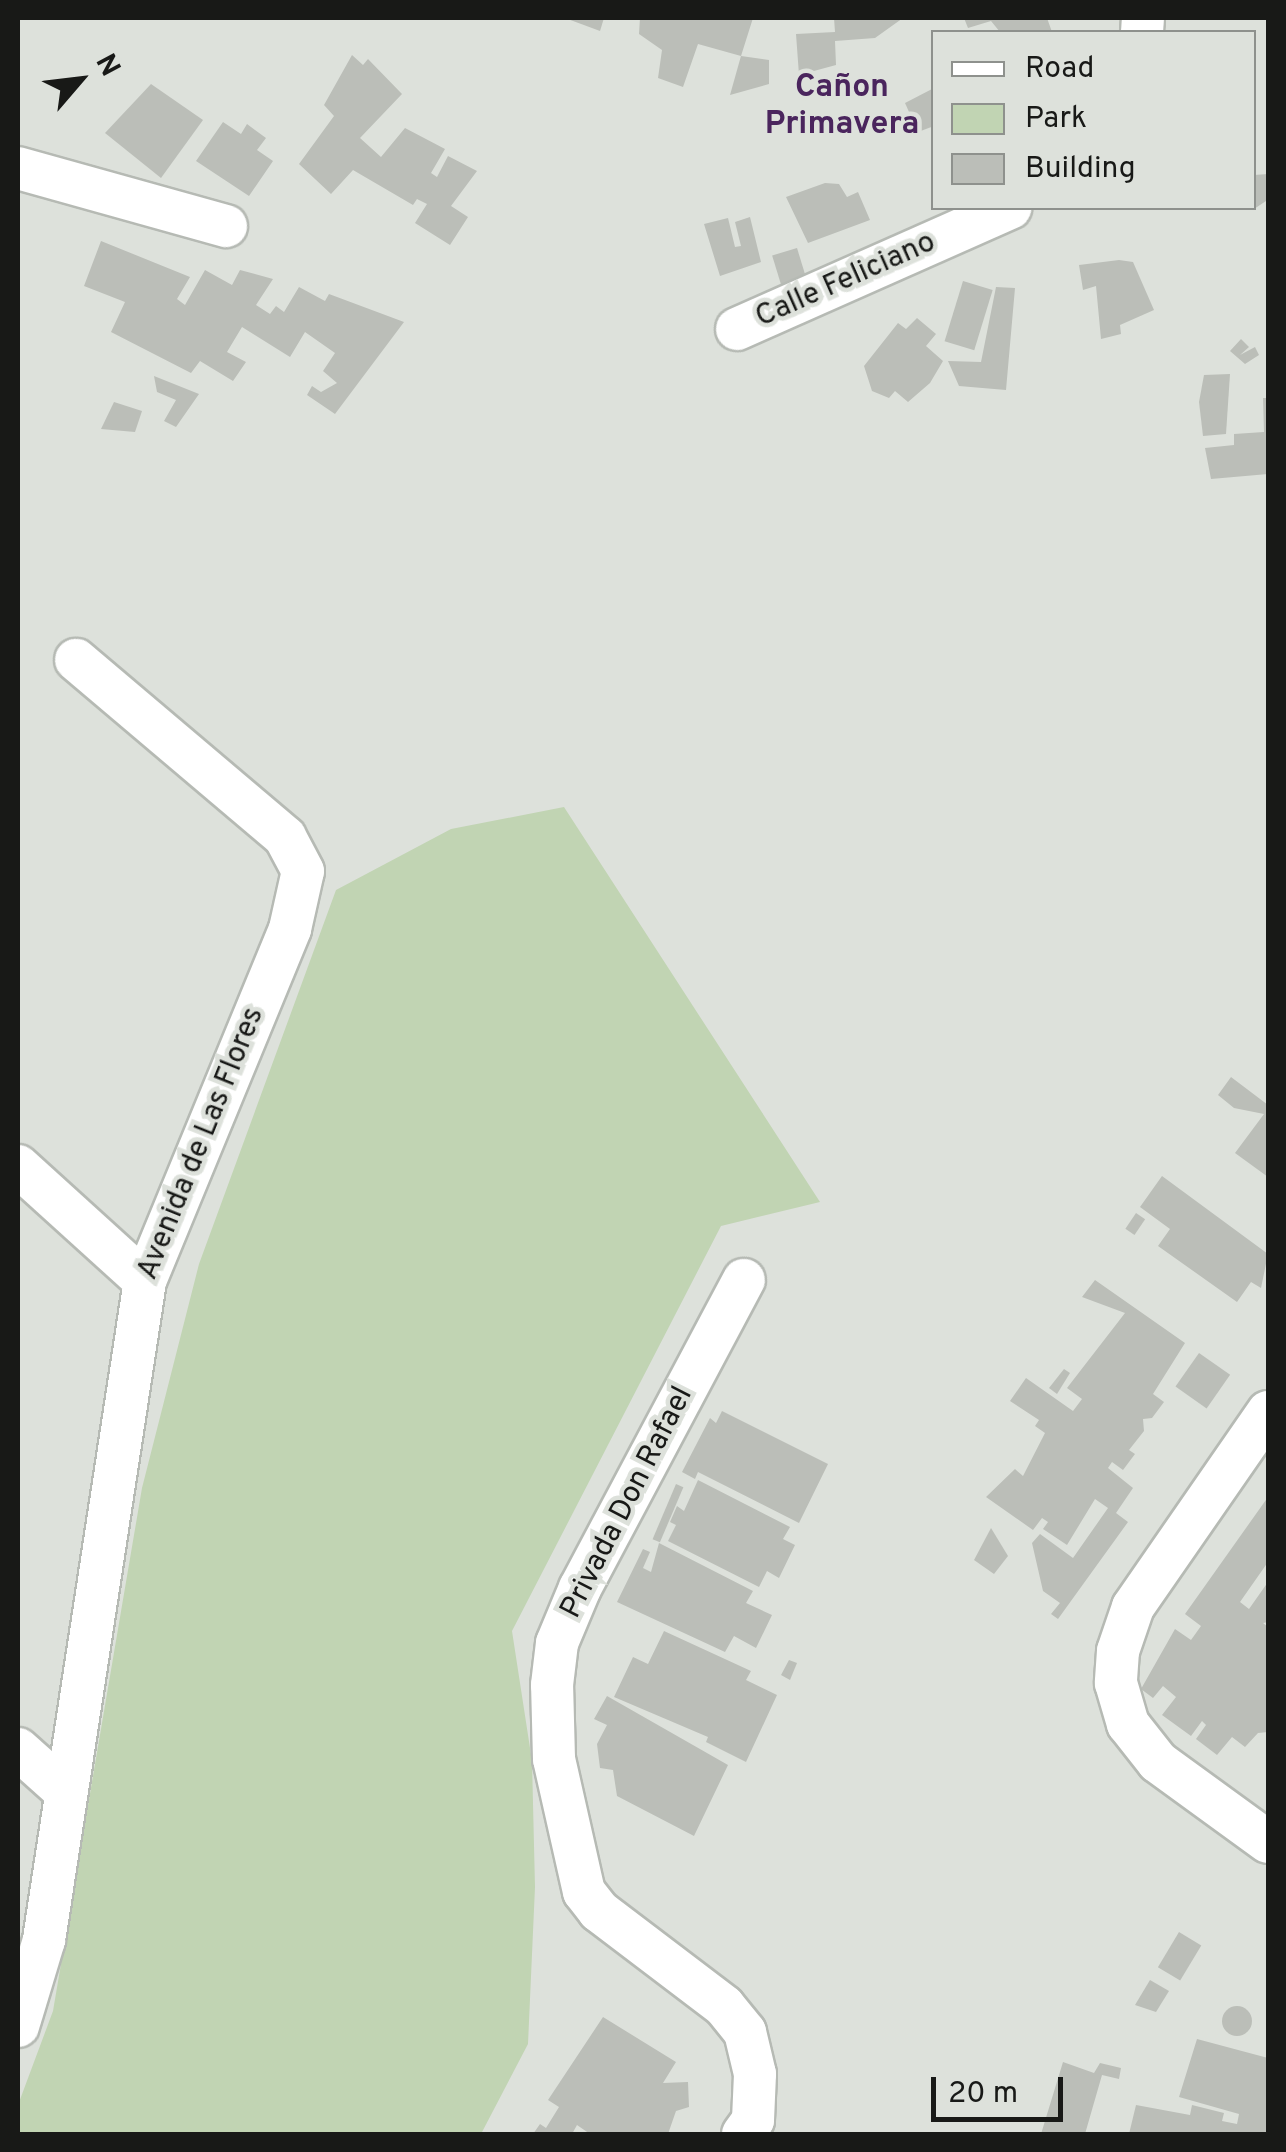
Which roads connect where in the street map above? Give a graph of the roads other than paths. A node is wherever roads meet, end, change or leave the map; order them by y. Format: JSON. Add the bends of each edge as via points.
{"nodes":[{"id":1,"x":18,"y":168,"type":"edge"},
{"id":2,"x":1006,"y":210,"type":"edge"},
{"id":3,"x":226,"y":226,"type":"dead end"},
{"id":4,"x":737,"y":330,"type":"dead end"},
{"id":5,"x":76,"y":660,"type":"dead end"},
{"id":6,"x":18,"y":1166,"type":"edge"},
{"id":7,"x":744,"y":1280,"type":"dead end"},
{"id":8,"x":144,"y":1281,"type":"junction"},
{"id":9,"x":1268,"y":1412,"type":"edge"},
{"id":10,"x":18,"y":1749,"type":"edge"},
{"id":11,"x":64,"y":1791,"type":"junction"},
{"id":12,"x":1268,"y":1842,"type":"edge"},
{"id":13,"x":18,"y":2026,"type":"edge"},
{"id":14,"x":743,"y":2134,"type":"edge"}],
"edges":[{"from":1,"to":3,"type":"street"},
{"from":2,"to":4,"type":"street","name":"Calle Feliciano"},
{"from":5,"to":8,"type":"street","name":"Avenida de Las Flores","via":[[285,838],[303,871],[290,928]]},
{"from":6,"to":8,"type":"street"},
{"from":7,"to":14,"type":"street","name":"Privada Don Rafael","via":[[580,1588],[557,1643],[552,1685],[554,1759],[584,1892],[599,1911],[724,2006],[745,2032],[755,2074],[753,2120]]},
{"from":8,"to":11,"type":"street","name":"Avenida de Las Flores"},
{"from":9,"to":12,"type":"street","via":[[1133,1607],[1118,1651],[1116,1683],[1128,1724],[1158,1762]]},
{"from":10,"to":11,"type":"street"},
{"from":11,"to":13,"type":"street","name":"Avenida de Las Flores","via":[[44,1940]]}]}
